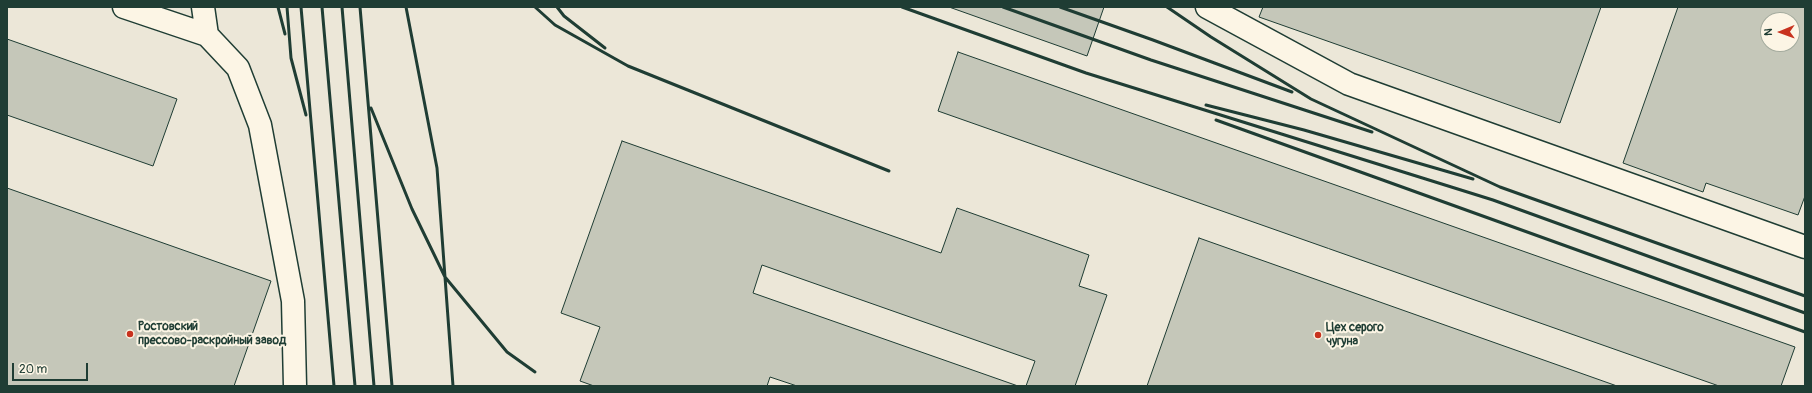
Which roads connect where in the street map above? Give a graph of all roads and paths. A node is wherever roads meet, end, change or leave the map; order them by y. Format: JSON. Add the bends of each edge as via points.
{"nodes":[{"id":1,"x":124,"y":7,"type":"edge"},
{"id":2,"x":203,"y":7,"type":"edge"},
{"id":3,"x":1207,"y":7,"type":"edge"},
{"id":4,"x":207,"y":35,"type":"junction"},
{"id":5,"x":1805,"y":247,"type":"edge"},
{"id":6,"x":295,"y":386,"type":"edge"}],
"edges":[{"from":1,"to":4,"type":"lane"},
{"from":2,"to":4,"type":"lane"},
{"from":3,"to":5,"type":"lane","via":[[1349,84]]},
{"from":4,"to":6,"type":"lane","via":[[238,68],[260,125],[293,301]]}]}
